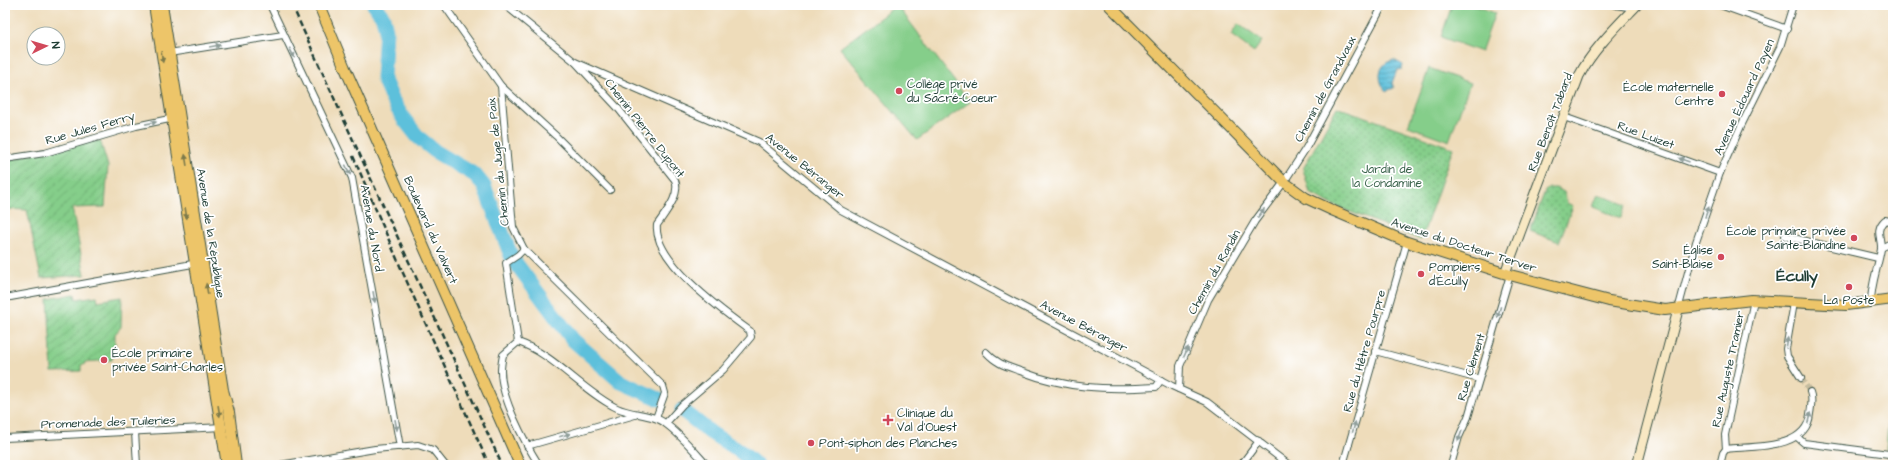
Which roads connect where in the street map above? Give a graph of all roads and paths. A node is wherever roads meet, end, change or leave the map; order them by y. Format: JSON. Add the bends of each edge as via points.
{"nodes":[{"id":1,"x":154,"y":5,"type":"edge"},
{"id":2,"x":162,"y":5,"type":"edge"},
{"id":3,"x":270,"y":5,"type":"edge"},
{"id":4,"x":319,"y":5,"type":"edge"},
{"id":5,"x":444,"y":5,"type":"edge"},
{"id":6,"x":505,"y":5,"type":"edge"},
{"id":7,"x":1109,"y":5,"type":"edge"},
{"id":8,"x":1383,"y":5,"type":"edge"},
{"id":9,"x":1720,"y":5,"type":"edge"},
{"id":10,"x":1793,"y":5,"type":"edge"},
{"id":11,"x":1617,"y":6,"type":"edge"},
{"id":12,"x":1636,"y":6,"type":"edge"},
{"id":13,"x":1626,"y":17,"type":"junction"},
{"id":14,"x":1787,"y":29,"type":"junction"},
{"id":15,"x":283,"y":35,"type":"junction"},
{"id":16,"x":173,"y":53,"type":"junction"},
{"id":17,"x":575,"y":62,"type":"junction"},
{"id":18,"x":501,"y":86,"type":"junction"},
{"id":19,"x":1564,"y":117,"type":"junction"},
{"id":20,"x":175,"y":118,"type":"junction"},
{"id":21,"x":5,"y":159,"type":"edge"},
{"id":22,"x":1720,"y":173,"type":"junction"},
{"id":23,"x":1284,"y":182,"type":"junction"},
{"id":24,"x":610,"y":190,"type":"dead end"},
{"id":25,"x":1893,"y":222,"type":"edge"},
{"id":26,"x":1785,"y":236,"type":"dead end"},
{"id":27,"x":1893,"y":239,"type":"edge"},
{"id":28,"x":1407,"y":242,"type":"junction"},
{"id":29,"x":1881,"y":248,"type":"junction"},
{"id":30,"x":524,"y":249,"type":"junction"},
{"id":31,"x":1878,"y":258,"type":"junction"},
{"id":32,"x":199,"y":262,"type":"junction"},
{"id":33,"x":1508,"y":274,"type":"junction"},
{"id":34,"x":5,"y":298,"type":"edge"},
{"id":35,"x":1893,"y":299,"type":"edge"},
{"id":36,"x":1754,"y":300,"type":"junction"},
{"id":37,"x":1870,"y":302,"type":"junction"},
{"id":38,"x":1794,"y":303,"type":"junction"},
{"id":39,"x":1678,"y":310,"type":"junction"},
{"id":40,"x":518,"y":342,"type":"junction"},
{"id":41,"x":986,"y":352,"type":"dead end"},
{"id":42,"x":1375,"y":352,"type":"junction"},
{"id":43,"x":1801,"y":378,"type":"tunnel mouth"},
{"id":44,"x":1479,"y":379,"type":"junction"},
{"id":45,"x":1161,"y":380,"type":"junction"},
{"id":46,"x":1179,"y":389,"type":"junction"},
{"id":47,"x":1810,"y":392,"type":"tunnel mouth"},
{"id":48,"x":635,"y":415,"type":"junction"},
{"id":49,"x":656,"y":418,"type":"junction"},
{"id":50,"x":668,"y":421,"type":"junction"},
{"id":51,"x":222,"y":427,"type":"junction"},
{"id":52,"x":135,"y":432,"type":"junction"},
{"id":53,"x":5,"y":438,"type":"edge"},
{"id":54,"x":1795,"y":438,"type":"junction"},
{"id":55,"x":1258,"y":441,"type":"junction"},
{"id":56,"x":527,"y":446,"type":"junction"},
{"id":57,"x":400,"y":447,"type":"junction"},
{"id":58,"x":1726,"y":449,"type":"junction"},
{"id":59,"x":1893,"y":459,"type":"edge"},
{"id":60,"x":136,"y":465,"type":"edge"},
{"id":61,"x":227,"y":465,"type":"edge"},
{"id":62,"x":236,"y":465,"type":"edge"},
{"id":63,"x":280,"y":465,"type":"edge"},
{"id":64,"x":445,"y":465,"type":"edge"},
{"id":65,"x":520,"y":465,"type":"edge"},
{"id":66,"x":539,"y":465,"type":"edge"},
{"id":67,"x":707,"y":465,"type":"edge"},
{"id":68,"x":1242,"y":465,"type":"edge"},
{"id":69,"x":1289,"y":465,"type":"edge"},
{"id":70,"x":1344,"y":465,"type":"edge"},
{"id":71,"x":1451,"y":465,"type":"edge"},
{"id":72,"x":1637,"y":465,"type":"edge"},
{"id":73,"x":1720,"y":465,"type":"edge"}],
"edges":[{"from":1,"to":20,"type":"main road","name":"Avenue de la République","one_way":true},
{"from":2,"to":16,"type":"main road","name":"Avenue de la République"},
{"from":3,"to":15,"type":"street","name":"Avenue du Nord"},
{"from":4,"to":65,"type":"main road","name":"Boulevard du Valvert"},
{"from":5,"to":18,"type":"street","name":"Chemin du Juge de Paix"},
{"from":6,"to":17,"type":"street","name":"Avenue Béranger"},
{"from":7,"to":23,"type":"main road","name":"Avenue du Docteur Terver"},
{"from":8,"to":23,"type":"street","name":"Chemin de Grandvaux","via":[[1306,148]]},
{"from":9,"to":14,"type":"street"},
{"from":10,"to":14,"type":"street","name":"Avenue Édouard Payen"},
{"from":11,"to":12,"type":"street"},
{"from":11,"to":13,"type":"street"},
{"from":12,"to":13,"type":"main road","name":"Rue Benoît Tabard"},
{"from":13,"to":19,"type":"main road","name":"Rue Benoît Tabard","via":[[1585,65]]},
{"from":14,"to":22,"type":"street","name":"Avenue Édouard Payen"},
{"from":16,"to":15,"type":"street","one_way":true},
{"from":15,"to":57,"type":"street","name":"Avenue du Nord","one_way":true,"via":[[352,178]]},
{"from":16,"to":20,"type":"main road","name":"Avenue de la République"},
{"from":17,"to":45,"type":"street","name":"Avenue Béranger","via":[[759,142],[841,210]]},
{"from":17,"to":50,"type":"street","name":"Chemin Pierre Dupont","via":[[617,107],[678,186],[657,225],[667,254],[687,279],[750,331],[751,337],[723,370],[682,405]]},
{"from":18,"to":24,"type":"street"},
{"from":18,"to":30,"type":"street","name":"Chemin du Juge de Paix","via":[[513,227]]},
{"from":22,"to":19,"type":"street","name":"Rue Luizet","one_way":true},
{"from":19,"to":33,"type":"main road","name":"Rue Benoît Tabard","via":[[1509,262]]},
{"from":21,"to":20,"type":"street","name":"Rue Jules Ferry","one_way":true,"via":[[45,153],[136,126]]},
{"from":20,"to":32,"type":"main road","name":"Avenue de la République"},
{"from":39,"to":22,"type":"street","name":"Avenue Édouard Payen","one_way":true,"via":[[1696,242]]},
{"from":23,"to":28,"type":"main road","name":"Avenue du Docteur Terver","via":[[1306,198]]},
{"from":46,"to":23,"type":"street","name":"Chemin du Randin","one_way":true,"via":[[1180,366],[1208,300],[1255,221]]},
{"from":25,"to":29,"type":"street","via":[[1885,220],[1882,223],[1878,235]]},
{"from":26,"to":31,"type":"street"},
{"from":27,"to":29,"type":"street"},
{"from":28,"to":33,"type":"main road","name":"Avenue du Docteur Terver"},
{"from":28,"to":42,"type":"street","name":"Rue du Hêtre Pourpre"},
{"from":29,"to":31,"type":"street"},
{"from":30,"to":40,"type":"street","via":[[506,263]]},
{"from":30,"to":49,"type":"street","name":"Chemin du Juge de Paix","via":[[663,386],[665,393]]},
{"from":31,"to":37,"type":"street"},
{"from":32,"to":34,"type":"street"},
{"from":32,"to":51,"type":"main road","name":"Avenue de la République"},
{"from":33,"to":39,"type":"main road","name":"Avenue du Docteur Terver","via":[[1609,301]]},
{"from":33,"to":44,"type":"street","name":"Rue Clément","one_way":true},
{"from":35,"to":37,"type":"main road","name":"Avenue du Docteur Terver"},
{"from":36,"to":38,"type":"main road","name":"Avenue du Docteur Terver"},
{"from":36,"to":39,"type":"main road","name":"Avenue du Docteur Terver"},
{"from":36,"to":58,"type":"street","name":"Rue Auguste Tramier","via":[[1725,435]]},
{"from":37,"to":38,"type":"main road","name":"Avenue du Docteur Terver","via":[[1846,305]]},
{"from":43,"to":38,"type":"street","one_way":true,"via":[[1787,356],[1786,349]]},
{"from":39,"to":72,"type":"main road"},
{"from":40,"to":48,"type":"street","via":[[531,347],[603,400]]},
{"from":40,"to":56,"type":"street","via":[[502,355],[501,371],[508,404]]},
{"from":41,"to":45,"type":"street","via":[[995,362],[1035,377],[1070,386],[1101,389],[1156,387]]},
{"from":42,"to":44,"type":"street"},
{"from":70,"to":42,"type":"street","name":"Rue du Hêtre Pourpre","one_way":true},
{"from":44,"to":71,"type":"street","name":"Rue Clément","one_way":true},
{"from":45,"to":46,"type":"street","name":"Avenue Béranger"},
{"from":46,"to":55,"type":"street","via":[[1207,402]]},
{"from":54,"to":47,"type":"street","one_way":true,"via":[[1809,423],[1812,397]]},
{"from":48,"to":49,"type":"street"},
{"from":56,"to":48,"type":"street","one_way":true},
{"from":49,"to":50,"type":"street"},
{"from":50,"to":67,"type":"street"},
{"from":51,"to":52,"type":"street","name":"Promenade des Tuileries"},
{"from":51,"to":61,"type":"main road","name":"Avenue de la République"},
{"from":51,"to":62,"type":"main road","name":"Avenue de la République"},
{"from":52,"to":53,"type":"street","name":"Promenade des Tuileries"},
{"from":52,"to":60,"type":"street"},
{"from":54,"to":58,"type":"street","via":[[1776,444]]},
{"from":54,"to":59,"type":"street","via":[[1804,443],[1889,454]]},
{"from":55,"to":68,"type":"street"},
{"from":55,"to":69,"type":"street"},
{"from":56,"to":66,"type":"street"},
{"from":57,"to":63,"type":"street"},
{"from":57,"to":64,"type":"street","via":[[425,446],[433,450]]},
{"from":58,"to":73,"type":"street","name":"Rue Auguste Tramier"}]}
